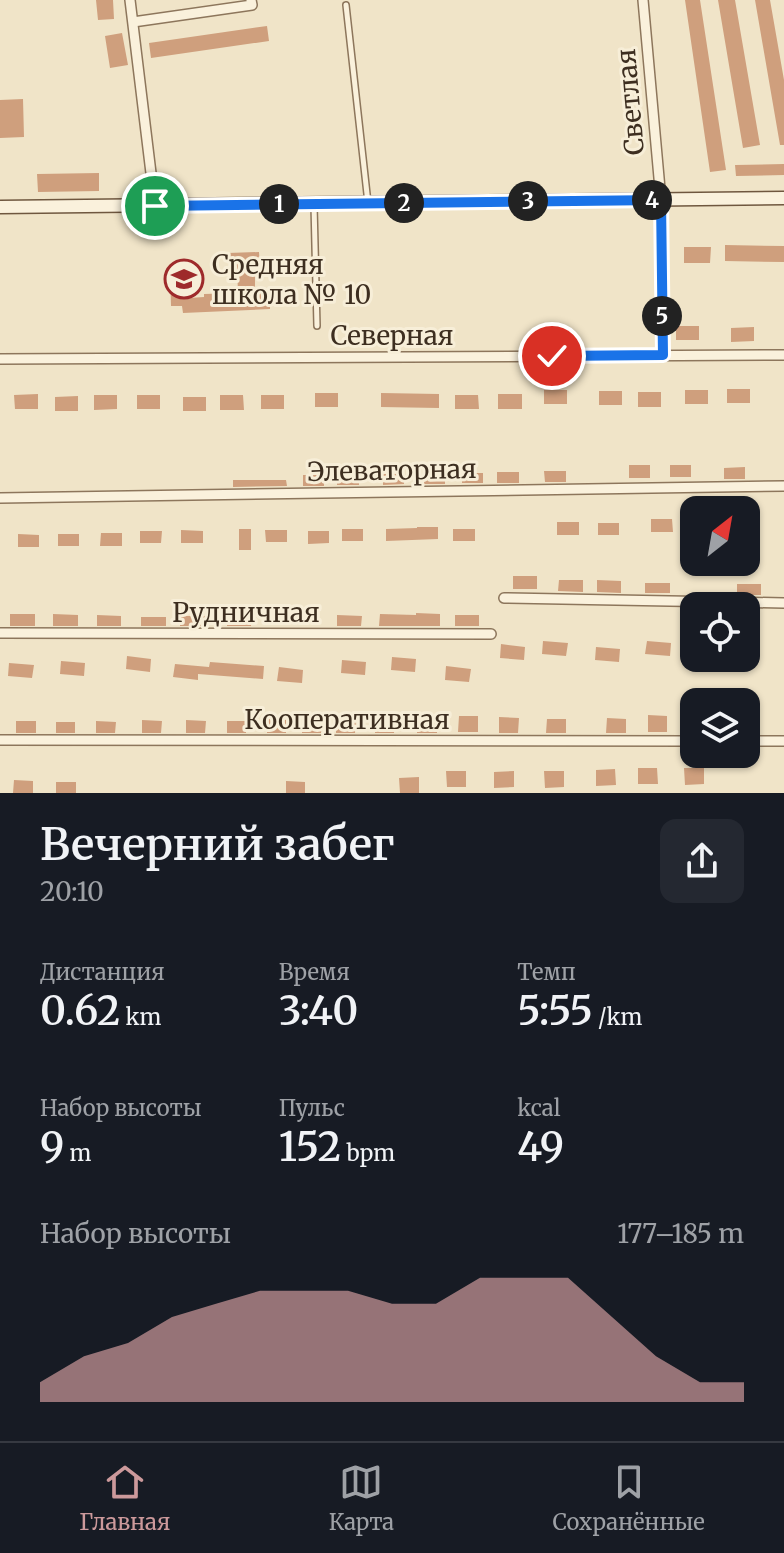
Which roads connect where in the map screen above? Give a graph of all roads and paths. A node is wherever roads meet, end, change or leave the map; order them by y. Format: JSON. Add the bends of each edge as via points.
{"nodes":[{"id":1,"x":130,"y":0,"type":"edge"},
{"id":2,"x":643,"y":0,"type":"edge"},
{"id":3,"x":252,"y":2,"type":"edge"},
{"id":4,"x":346,"y":5,"type":"dead end"},
{"id":5,"x":133,"y":22,"type":"junction"},
{"id":6,"x":784,"y":198,"type":"edge"},
{"id":7,"x":661,"y":200,"type":"junction"},
{"id":8,"x":368,"y":203,"type":"junction"},
{"id":9,"x":314,"y":204,"type":"junction"},
{"id":10,"x":155,"y":206,"type":"junction"},
{"id":11,"x":0,"y":207,"type":"edge"},
{"id":12,"x":317,"y":326,"type":"dead end"},
{"id":13,"x":663,"y":355,"type":"junction"},
{"id":14,"x":784,"y":355,"type":"edge"},
{"id":15,"x":0,"y":359,"type":"edge"},
{"id":16,"x":784,"y":486,"type":"edge"},
{"id":17,"x":0,"y":498,"type":"edge"},
{"id":18,"x":504,"y":598,"type":"dead end"},
{"id":19,"x":784,"y":603,"type":"edge"},
{"id":20,"x":0,"y":633,"type":"edge"},
{"id":21,"x":491,"y":634,"type":"dead end"},
{"id":22,"x":0,"y":740,"type":"edge"},
{"id":23,"x":680,"y":741,"type":"edge"},
{"id":24,"x":760,"y":741,"type":"edge"},
{"id":25,"x":784,"y":741,"type":"edge"}],
"edges":[{"from":1,"to":5,"type":"street"},
{"from":2,"to":7,"type":"street","name":"Светлая"},
{"from":3,"to":5,"type":"street"},
{"from":4,"to":8,"type":"lane"},
{"from":5,"to":10,"type":"street"},
{"from":6,"to":7,"type":"main road"},
{"from":7,"to":8,"type":"main road"},
{"from":7,"to":13,"type":"street","name":"Светлая"},
{"from":8,"to":9,"type":"main road"},
{"from":9,"to":10,"type":"main road"},
{"from":9,"to":12,"type":"lane"},
{"from":10,"to":11,"type":"main road"},
{"from":13,"to":14,"type":"street","name":"Северная"},
{"from":13,"to":15,"type":"street","name":"Северная"},
{"from":16,"to":17,"type":"street","name":"Элеваторная"},
{"from":18,"to":19,"type":"street"},
{"from":20,"to":21,"type":"street","name":"Рудничная"},
{"from":22,"to":23,"type":"street","name":"Кооперативная"},
{"from":24,"to":25,"type":"street"}]}
